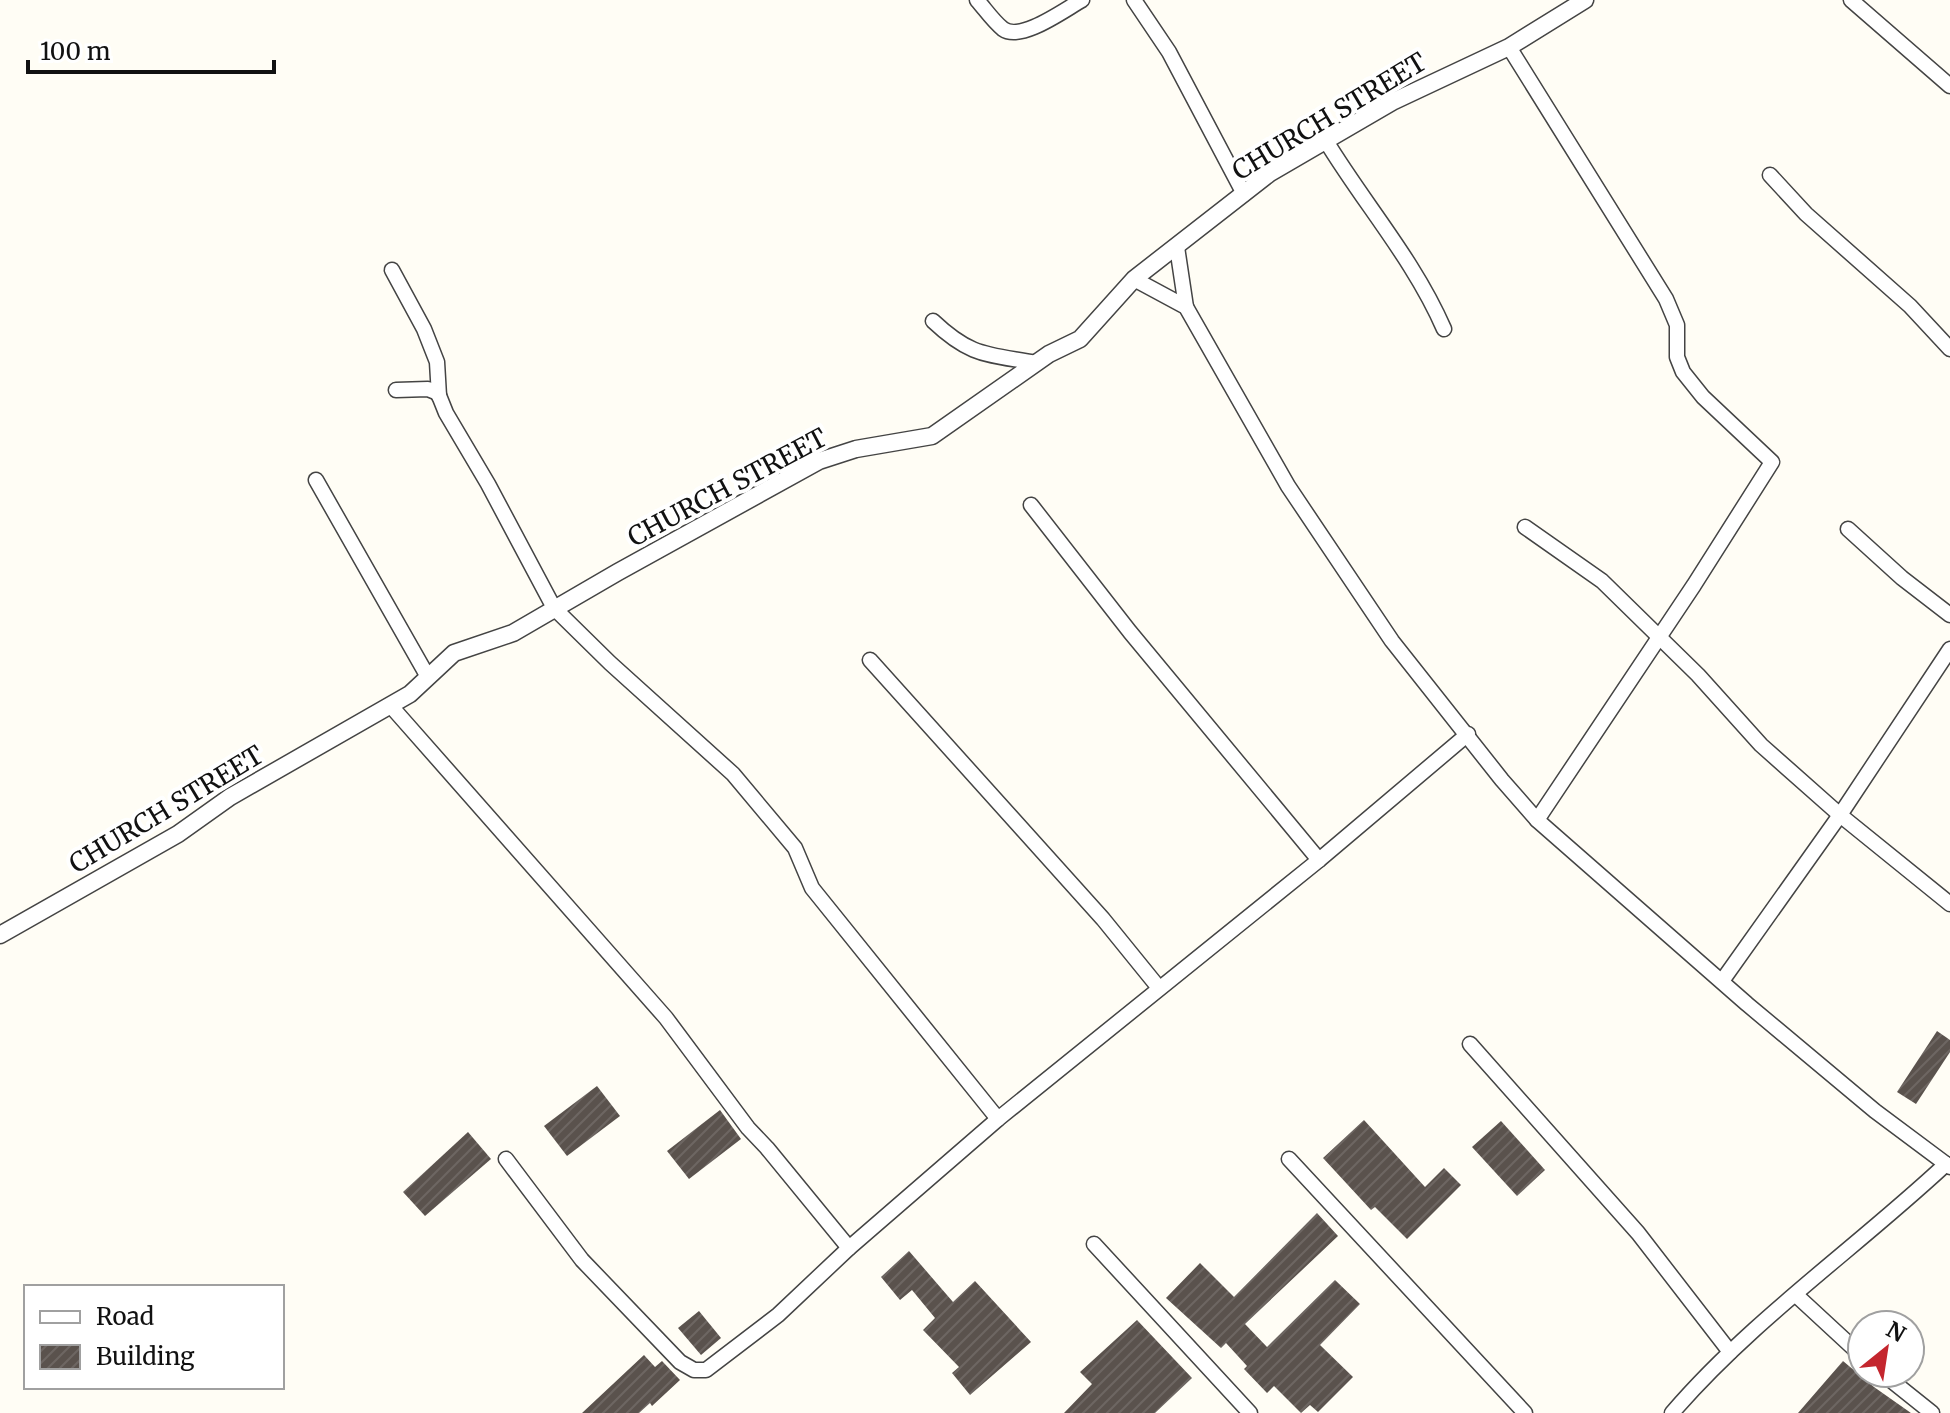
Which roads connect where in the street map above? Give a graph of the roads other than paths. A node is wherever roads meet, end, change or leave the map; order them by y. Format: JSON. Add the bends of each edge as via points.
{"nodes":[{"id":1,"x":977,"y":0,"type":"edge"},
{"id":2,"x":1082,"y":0,"type":"edge"},
{"id":3,"x":1134,"y":0,"type":"edge"},
{"id":4,"x":1585,"y":0,"type":"edge"},
{"id":5,"x":1851,"y":0,"type":"edge"},
{"id":6,"x":1509,"y":47,"type":"junction"},
{"id":7,"x":1950,"y":86,"type":"edge"},
{"id":8,"x":1326,"y":141,"type":"junction"},
{"id":9,"x":1770,"y":175,"type":"dead end"},
{"id":10,"x":1244,"y":194,"type":"junction"},
{"id":11,"x":1177,"y":247,"type":"junction"},
{"id":12,"x":392,"y":270,"type":"dead end"},
{"id":13,"x":1134,"y":279,"type":"junction"},
{"id":14,"x":1186,"y":307,"type":"junction"},
{"id":15,"x":933,"y":321,"type":"dead end"},
{"id":16,"x":1444,"y":329,"type":"dead end"},
{"id":17,"x":1950,"y":349,"type":"edge"},
{"id":18,"x":1036,"y":363,"type":"junction"},
{"id":19,"x":396,"y":390,"type":"dead end"},
{"id":20,"x":439,"y":396,"type":"junction"},
{"id":21,"x":316,"y":480,"type":"dead end"},
{"id":22,"x":1031,"y":505,"type":"dead end"},
{"id":23,"x":1525,"y":527,"type":"dead end"},
{"id":24,"x":1848,"y":529,"type":"dead end"},
{"id":25,"x":554,"y":608,"type":"junction"},
{"id":26,"x":1950,"y":615,"type":"edge"},
{"id":27,"x":1657,"y":637,"type":"junction"},
{"id":28,"x":1950,"y":649,"type":"edge"},
{"id":29,"x":870,"y":660,"type":"dead end"},
{"id":30,"x":428,"y":677,"type":"junction"},
{"id":31,"x":390,"y":705,"type":"junction"},
{"id":32,"x":1468,"y":734,"type":"junction"},
{"id":33,"x":1840,"y":815,"type":"junction"},
{"id":34,"x":1537,"y":820,"type":"junction"},
{"id":35,"x":1319,"y":860,"type":"junction"},
{"id":36,"x":1950,"y":904,"type":"edge"},
{"id":37,"x":0,"y":935,"type":"edge"},
{"id":38,"x":1722,"y":981,"type":"junction"},
{"id":39,"x":1159,"y":988,"type":"junction"},
{"id":40,"x":1470,"y":1044,"type":"dead end"},
{"id":41,"x":998,"y":1119,"type":"junction"},
{"id":42,"x":506,"y":1159,"type":"dead end"},
{"id":43,"x":1289,"y":1159,"type":"dead end"},
{"id":44,"x":1948,"y":1166,"type":"edge"},
{"id":45,"x":1094,"y":1244,"type":"dead end"},
{"id":46,"x":849,"y":1248,"type":"junction"},
{"id":47,"x":1796,"y":1295,"type":"junction"},
{"id":48,"x":1846,"y":1341,"type":"edge"},
{"id":49,"x":1730,"y":1352,"type":"junction"},
{"id":50,"x":1902,"y":1389,"type":"edge"},
{"id":51,"x":1250,"y":1413,"type":"edge"},
{"id":52,"x":1525,"y":1413,"type":"edge"},
{"id":53,"x":1672,"y":1413,"type":"edge"},
{"id":54,"x":1932,"y":1413,"type":"edge"}],
"edges":[{"from":1,"to":2,"type":"street","via":[[1013,34]]},
{"from":3,"to":10,"type":"street","via":[[1169,52]]},
{"from":4,"to":6,"type":"street","name":"CHURCH STREET"},
{"from":5,"to":7,"type":"street"},
{"from":6,"to":8,"type":"street","name":"CHURCH STREET","via":[[1438,78]]},
{"from":6,"to":27,"type":"street","via":[[1666,299],[1677,325],[1677,357],[1683,372],[1772,462]]},
{"from":8,"to":10,"type":"street","name":"CHURCH STREET"},
{"from":8,"to":16,"type":"street","via":[[1412,265]]},
{"from":9,"to":17,"type":"street"},
{"from":10,"to":11,"type":"street","name":"CHURCH STREET"},
{"from":11,"to":13,"type":"street","name":"CHURCH STREET"},
{"from":11,"to":14,"type":"street"},
{"from":12,"to":20,"type":"street","via":[[437,362]]},
{"from":13,"to":14,"type":"street"},
{"from":13,"to":18,"type":"street","name":"CHURCH STREET","via":[[1080,339]]},
{"from":14,"to":32,"type":"street","via":[[1288,486],[1392,641]]},
{"from":15,"to":18,"type":"street","via":[[966,348]]},
{"from":18,"to":25,"type":"street","name":"CHURCH STREET","via":[[932,436],[819,461]]},
{"from":19,"to":20,"type":"street","via":[[428,389]]},
{"from":20,"to":25,"type":"street"},
{"from":21,"to":30,"type":"street"},
{"from":22,"to":35,"type":"street"},
{"from":23,"to":27,"type":"street","via":[[1602,581]]},
{"from":24,"to":26,"type":"street"},
{"from":25,"to":30,"type":"street","name":"CHURCH STREET","via":[[513,633],[454,653]]},
{"from":25,"to":41,"type":"street","via":[[769,814],[795,848],[812,888]]},
{"from":27,"to":33,"type":"street","via":[[1761,745]]},
{"from":27,"to":34,"type":"street"},
{"from":28,"to":33,"type":"street"},
{"from":29,"to":39,"type":"street"},
{"from":30,"to":31,"type":"street","name":"CHURCH STREET"},
{"from":31,"to":37,"type":"street","name":"CHURCH STREET"},
{"from":31,"to":46,"type":"street","via":[[666,1018],[748,1128]]},
{"from":32,"to":34,"type":"street"},
{"from":32,"to":35,"type":"street"},
{"from":33,"to":36,"type":"street"},
{"from":33,"to":38,"type":"street"},
{"from":34,"to":38,"type":"street"},
{"from":35,"to":39,"type":"street"},
{"from":38,"to":44,"type":"street"},
{"from":39,"to":41,"type":"street"},
{"from":40,"to":49,"type":"street","via":[[1638,1233]]},
{"from":41,"to":46,"type":"street"},
{"from":42,"to":46,"type":"street","via":[[582,1260],[680,1362],[694,1370],[706,1370],[778,1315]]},
{"from":43,"to":52,"type":"street"},
{"from":44,"to":47,"type":"street"},
{"from":45,"to":51,"type":"street"},
{"from":47,"to":48,"type":"street"},
{"from":47,"to":49,"type":"street"},
{"from":49,"to":53,"type":"street"},
{"from":50,"to":54,"type":"street"}]}
